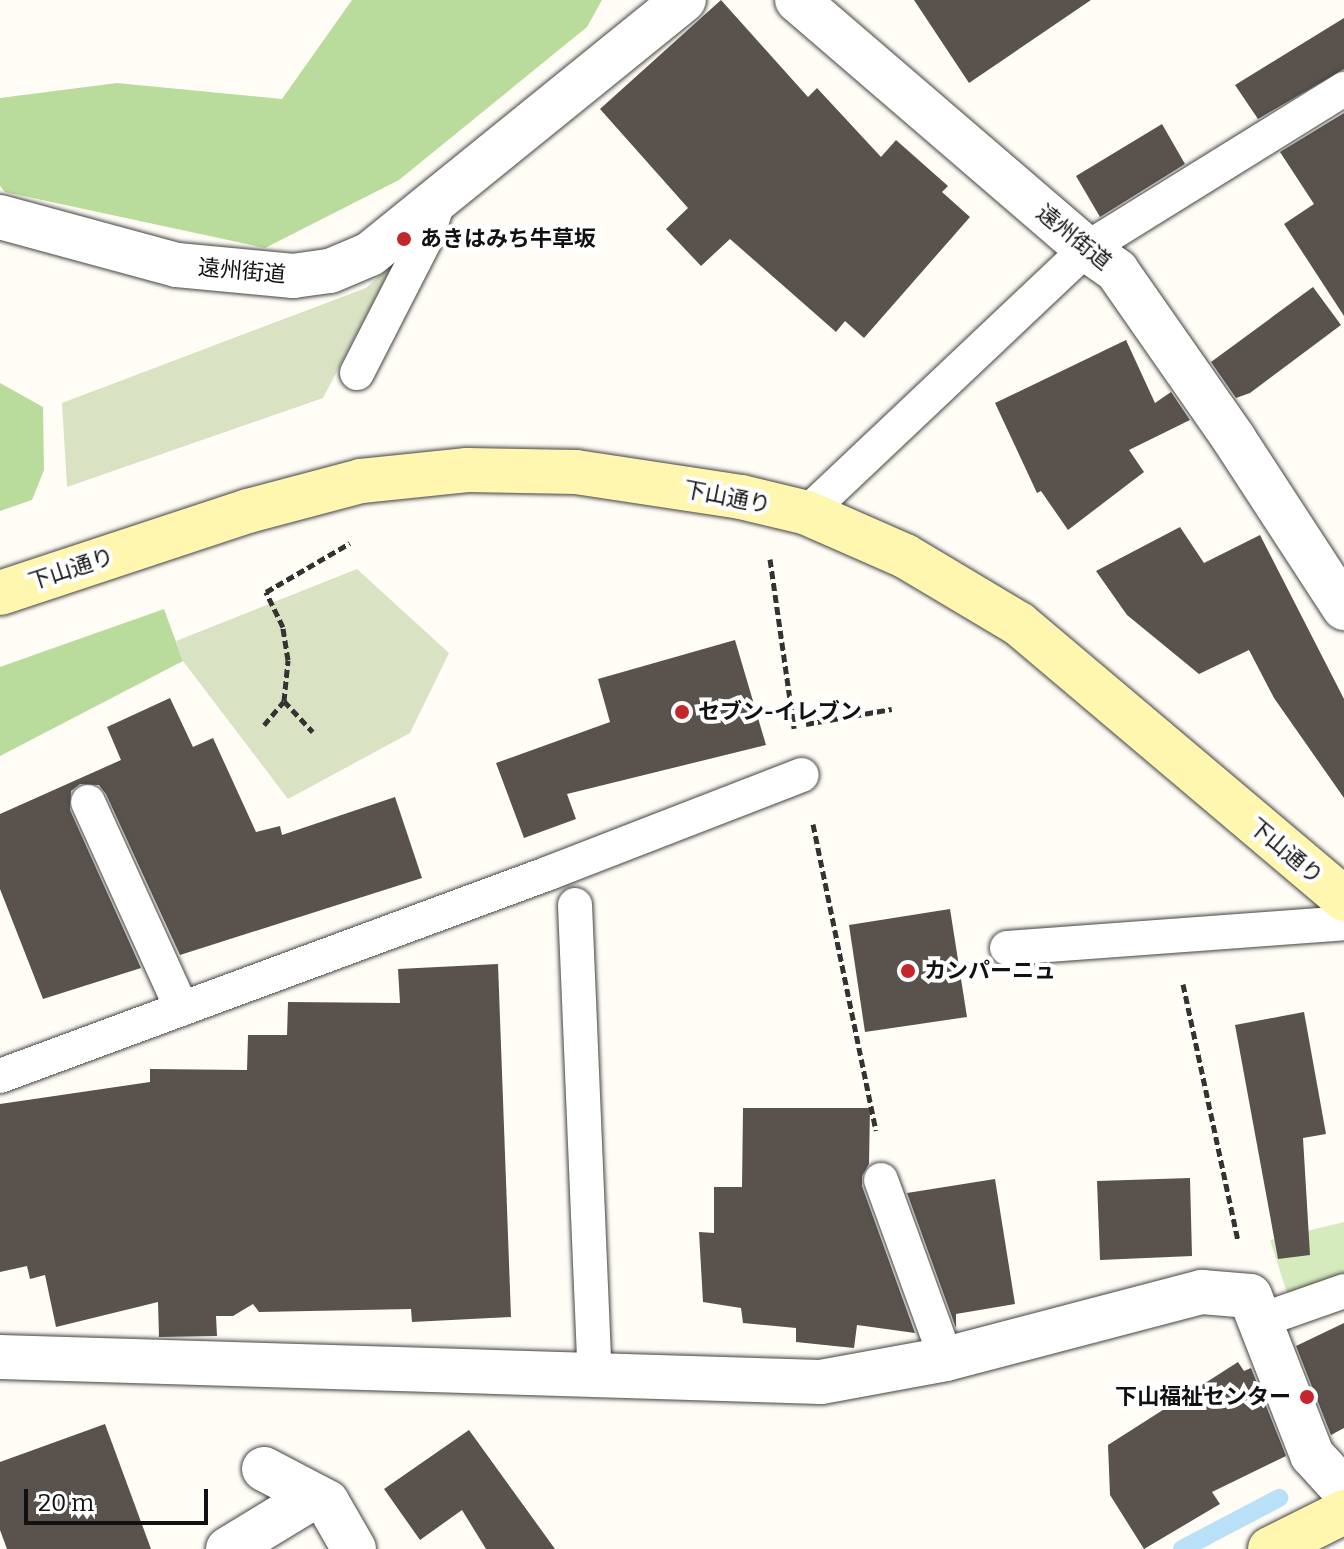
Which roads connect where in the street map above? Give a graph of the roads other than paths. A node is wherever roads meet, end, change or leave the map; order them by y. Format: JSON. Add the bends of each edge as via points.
{"nodes":[{"id":1,"x":684,"y":0,"type":"edge"},
{"id":2,"x":797,"y":0,"type":"edge"},
{"id":3,"x":1344,"y":89,"type":"edge"},
{"id":4,"x":441,"y":194,"type":"junction"},
{"id":5,"x":0,"y":217,"type":"edge"},
{"id":6,"x":1086,"y":249,"type":"junction"},
{"id":7,"x":357,"y":373,"type":"dead end"},
{"id":8,"x":807,"y":513,"type":"junction"},
{"id":9,"x":0,"y":593,"type":"edge"},
{"id":10,"x":1344,"y":608,"type":"edge"},
{"id":11,"x":802,"y":775,"type":"road end"},
{"id":12,"x":88,"y":802,"type":"dead end"},
{"id":13,"x":1344,"y":899,"type":"edge"},
{"id":14,"x":575,"y":905,"type":"dead end"},
{"id":15,"x":1344,"y":923,"type":"edge"},
{"id":16,"x":1007,"y":948,"type":"dead end"},
{"id":17,"x":182,"y":1009,"type":"junction"},
{"id":18,"x":0,"y":1076,"type":"edge"},
{"id":19,"x":881,"y":1180,"type":"road end"},
{"id":20,"x":1344,"y":1291,"type":"edge"},
{"id":21,"x":1255,"y":1308,"type":"junction"},
{"id":22,"x":0,"y":1357,"type":"edge"},
{"id":23,"x":946,"y":1359,"type":"junction"},
{"id":24,"x":595,"y":1376,"type":"junction"},
{"id":25,"x":264,"y":1469,"type":"dead end"},
{"id":26,"x":1344,"y":1490,"type":"edge"},
{"id":27,"x":315,"y":1496,"type":"junction"},
{"id":28,"x":1344,"y":1512,"type":"edge"},
{"id":29,"x":228,"y":1549,"type":"edge"},
{"id":30,"x":354,"y":1549,"type":"edge"},
{"id":31,"x":1270,"y":1549,"type":"edge"}],
"edges":[{"from":1,"to":4,"type":"street","name":"遠州街道"},
{"from":2,"to":6,"type":"street","name":"遠州街道"},
{"from":3,"to":6,"type":"lane"},
{"from":4,"to":5,"type":"street","name":"遠州街道","via":[[370,254],[330,271],[293,276],[177,265]]},
{"from":4,"to":7,"type":"lane","via":[[426,238]]},
{"from":6,"to":8,"type":"lane"},
{"from":6,"to":10,"type":"street","name":"遠州街道","via":[[1117,271]]},
{"from":8,"to":9,"type":"street","name":"下山通り","via":[[741,497],[576,472],[436,473],[361,481],[248,511]]},
{"from":8,"to":13,"type":"street","name":"下山通り","via":[[905,556],[1019,624]]},
{"from":11,"to":17,"type":"lane"},
{"from":12,"to":17,"type":"lane"},
{"from":14,"to":24,"type":"lane"},
{"from":15,"to":16,"type":"lane"},
{"from":17,"to":18,"type":"lane"},
{"from":19,"to":23,"type":"lane"},
{"from":20,"to":21,"type":"lane"},
{"from":21,"to":23,"type":"street","via":[[1202,1292]]},
{"from":21,"to":26,"type":"street","via":[[1312,1455]]},
{"from":22,"to":24,"type":"street"},
{"from":23,"to":24,"type":"street","via":[[821,1382]]},
{"from":25,"to":27,"type":"street"},
{"from":27,"to":29,"type":"street"},
{"from":27,"to":30,"type":"street","via":[[327,1502]]},
{"from":28,"to":31,"type":"street"}]}
